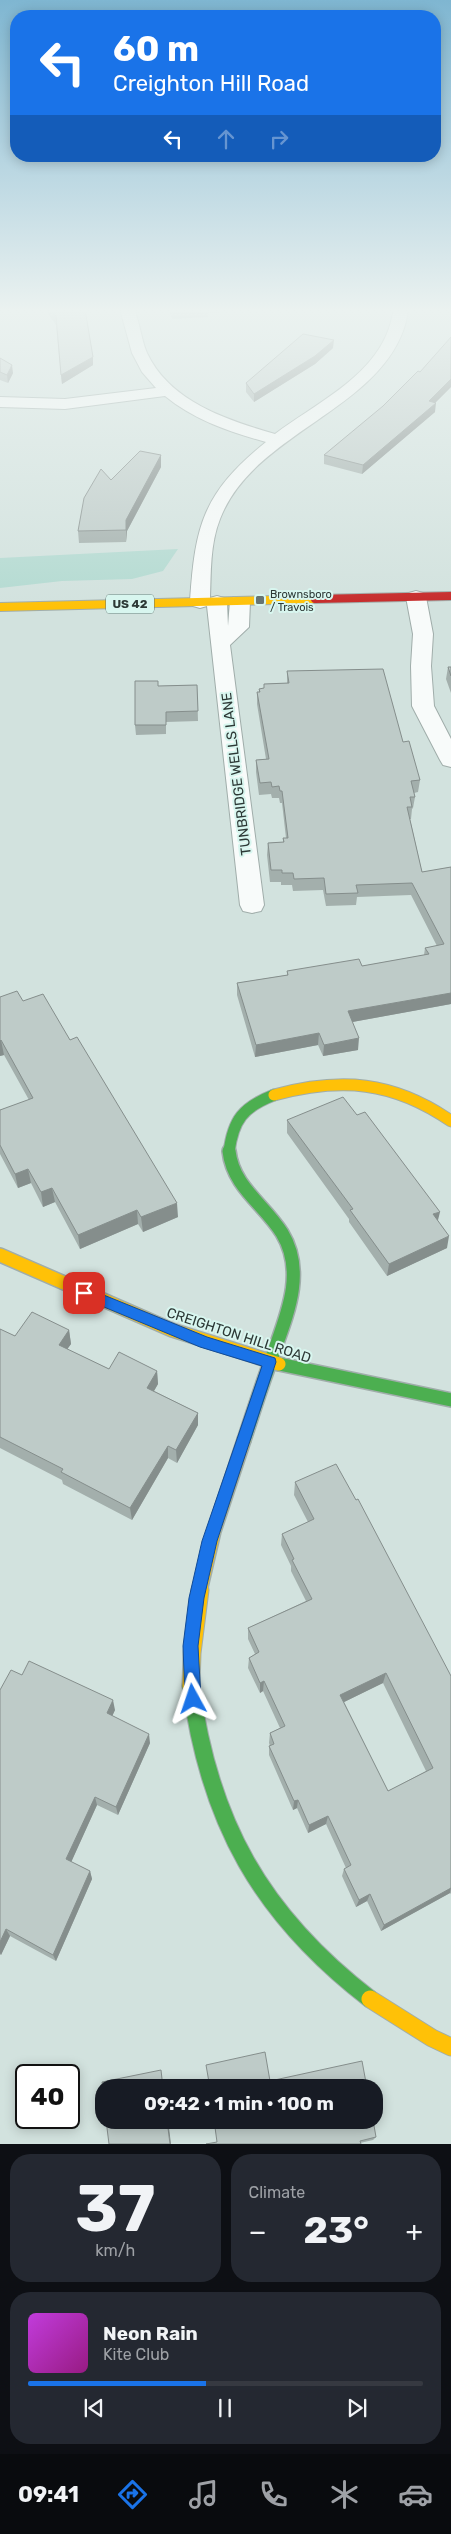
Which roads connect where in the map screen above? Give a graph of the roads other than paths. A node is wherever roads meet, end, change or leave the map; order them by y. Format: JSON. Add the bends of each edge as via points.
{"nodes":[{"id":1,"x":196,"y":409,"type":"edge"},
{"id":2,"x":319,"y":409,"type":"edge"},
{"id":3,"x":278,"y":440,"type":"junction"},
{"id":4,"x":451,"y":596,"type":"edge"},
{"id":5,"x":416,"y":597,"type":"junction"},
{"id":6,"x":240,"y":601,"type":"junction"},
{"id":7,"x":208,"y":602,"type":"junction"},
{"id":8,"x":0,"y":607,"type":"edge"},
{"id":9,"x":220,"y":644,"type":"junction"},
{"id":10,"x":451,"y":760,"type":"edge"},
{"id":11,"x":252,"y":905,"type":"dead end"},
{"id":12,"x":451,"y":1122,"type":"edge"},
{"id":13,"x":0,"y":1256,"type":"edge"},
{"id":14,"x":270,"y":1362,"type":"junction"},
{"id":15,"x":451,"y":1400,"type":"edge"},
{"id":16,"x":451,"y":2047,"type":"edge"}],
"edges":[{"from":1,"to":3,"type":"street","via":[[210,419]]},
{"from":2,"to":3,"type":"street","name":"TUNBRIDGE WELLS LANE"},
{"from":3,"to":7,"type":"street","name":"TUNBRIDGE WELLS LANE","via":[[231,484],[215,509],[204,544]]},
{"from":4,"to":5,"type":"street","number":"US 42"},
{"from":5,"to":6,"type":"street","number":"US 42"},
{"from":5,"to":10,"type":"street","via":[[423,634],[423,706]]},
{"from":6,"to":7,"type":"street","number":"US 42"},
{"from":6,"to":9,"type":"street","via":[[239,627]]},
{"from":7,"to":8,"type":"street","number":"US 42"},
{"from":7,"to":9,"type":"street","name":"TUNBRIDGE WELLS LANE"},
{"from":9,"to":11,"type":"street","name":"TUNBRIDGE WELLS LANE"},
{"from":12,"to":14,"type":"street","via":[[430,1106],[399,1091],[343,1083],[308,1086],[264,1098],[244,1112],[233,1125],[228,1142],[229,1162],[236,1180],[285,1237],[294,1261],[293,1293],[286,1322]]},
{"from":13,"to":14,"type":"street","name":"CREIGHTON HILL ROAD","via":[[205,1343]]},
{"from":14,"to":15,"type":"street","name":"CREIGHTON HILL ROAD"},
{"from":14,"to":16,"type":"street","via":[[210,1541],[196,1598],[191,1682],[199,1748],[210,1786],[234,1842],[272,1903],[300,1938],[332,1970],[377,2006]]}]}
